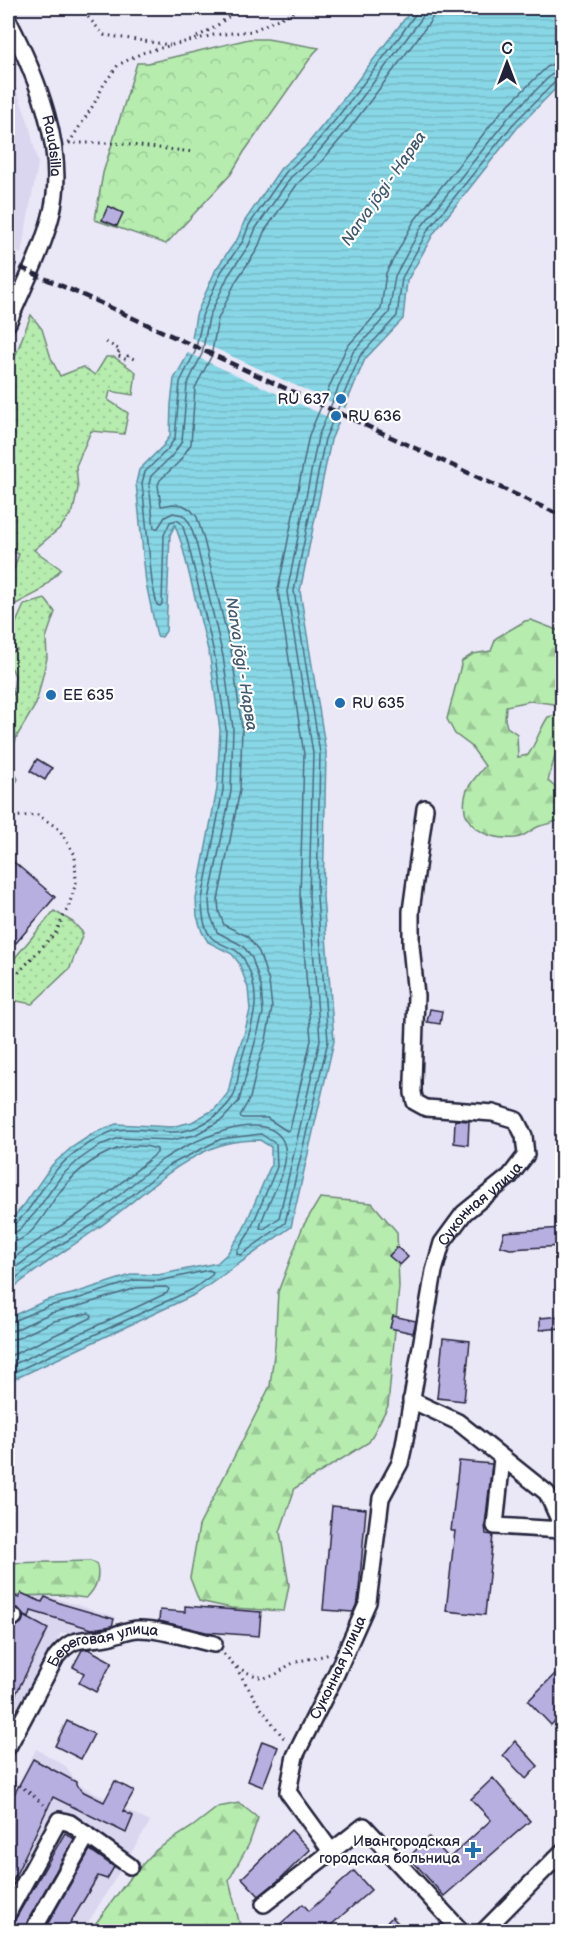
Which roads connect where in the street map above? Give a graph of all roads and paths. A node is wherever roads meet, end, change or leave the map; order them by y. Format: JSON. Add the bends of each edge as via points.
{"nodes":[{"id":1,"x":80,"y":8,"type":"edge"},
{"id":2,"x":240,"y":8,"type":"edge"},
{"id":3,"x":302,"y":8,"type":"edge"},
{"id":4,"x":8,"y":20,"type":"edge"},
{"id":5,"x":172,"y":45,"type":"junction"},
{"id":6,"x":194,"y":152,"type":"dead end"},
{"id":7,"x":8,"y":323,"type":"edge"},
{"id":8,"x":106,"y":342,"type":"dead end"},
{"id":9,"x":136,"y":360,"type":"dead end"},
{"id":10,"x":425,"y":808,"type":"dead end"},
{"id":11,"x":8,"y":819,"type":"edge"},
{"id":12,"x":8,"y":984,"type":"edge"},
{"id":13,"x":411,"y":1400,"type":"junction"},
{"id":14,"x":502,"y":1458,"type":"junction"},
{"id":15,"x":562,"y":1528,"type":"edge"},
{"id":16,"x":214,"y":1644,"type":"joint"},
{"id":17,"x":349,"y":1645,"type":"junction"},
{"id":18,"x":235,"y":1666,"type":"junction"},
{"id":19,"x":8,"y":1747,"type":"edge"},
{"id":20,"x":295,"y":1756,"type":"junction"},
{"id":21,"x":8,"y":1780,"type":"edge"},
{"id":22,"x":58,"y":1820,"type":"junction"},
{"id":23,"x":86,"y":1834,"type":"junction"},
{"id":24,"x":331,"y":1851,"type":"junction"},
{"id":25,"x":562,"y":1852,"type":"edge"},
{"id":26,"x":130,"y":1866,"type":"dead end"},
{"id":27,"x":264,"y":1904,"type":"dead end"},
{"id":28,"x":8,"y":1913,"type":"edge"},
{"id":29,"x":36,"y":1925,"type":"dead end"},
{"id":30,"x":462,"y":1932,"type":"edge"},
{"id":31,"x":483,"y":1932,"type":"edge"}],
"edges":[{"from":1,"to":5,"type":"path","via":[[104,35]]},
{"from":2,"to":5,"type":"path","via":[[200,36]]},
{"from":3,"to":5,"type":"path","via":[[252,31]]},
{"from":4,"to":7,"type":"street","name":"Raudsilla","via":[[25,53],[45,112],[55,167],[47,229]]},
{"from":5,"to":6,"type":"path","via":[[118,65],[69,143],[113,143]]},
{"from":8,"to":9,"type":"path","via":[[120,350],[117,355]]},
{"from":10,"to":13,"type":"street","name":"Суконная улица","via":[[411,911],[416,996],[415,1102],[426,1108],[493,1113],[516,1120],[524,1136],[526,1155],[510,1176],[464,1213],[442,1243]]},
{"from":11,"to":12,"type":"path","via":[[38,815],[59,830],[75,855],[76,883],[56,932]]},
{"from":13,"to":14,"type":"street","via":[[458,1422]]},
{"from":13,"to":17,"type":"street","name":"Суконная улица","via":[[400,1463],[381,1498],[368,1602]]},
{"from":14,"to":15,"type":"street","via":[[547,1493]]},
{"from":14,"to":15,"type":"street","via":[[495,1526]]},
{"from":16,"to":18,"type":"path"},
{"from":16,"to":19,"type":"street","name":"Береговая улица","via":[[137,1629],[74,1641],[56,1657]]},
{"from":17,"to":18,"type":"path","via":[[316,1659],[290,1664],[265,1678]]},
{"from":17,"to":20,"type":"street","name":"Суконная улица"},
{"from":18,"to":20,"type":"path"},
{"from":20,"to":24,"type":"street","name":"Суконная улица","via":[[288,1792]]},
{"from":21,"to":22,"type":"path","via":[[28,1792]]},
{"from":22,"to":23,"type":"street"},
{"from":22,"to":28,"type":"street"},
{"from":23,"to":26,"type":"street"},
{"from":23,"to":29,"type":"street"},
{"from":24,"to":27,"type":"street"},
{"from":24,"to":30,"type":"street","via":[[364,1826]]},
{"from":25,"to":31,"type":"street"}]}
